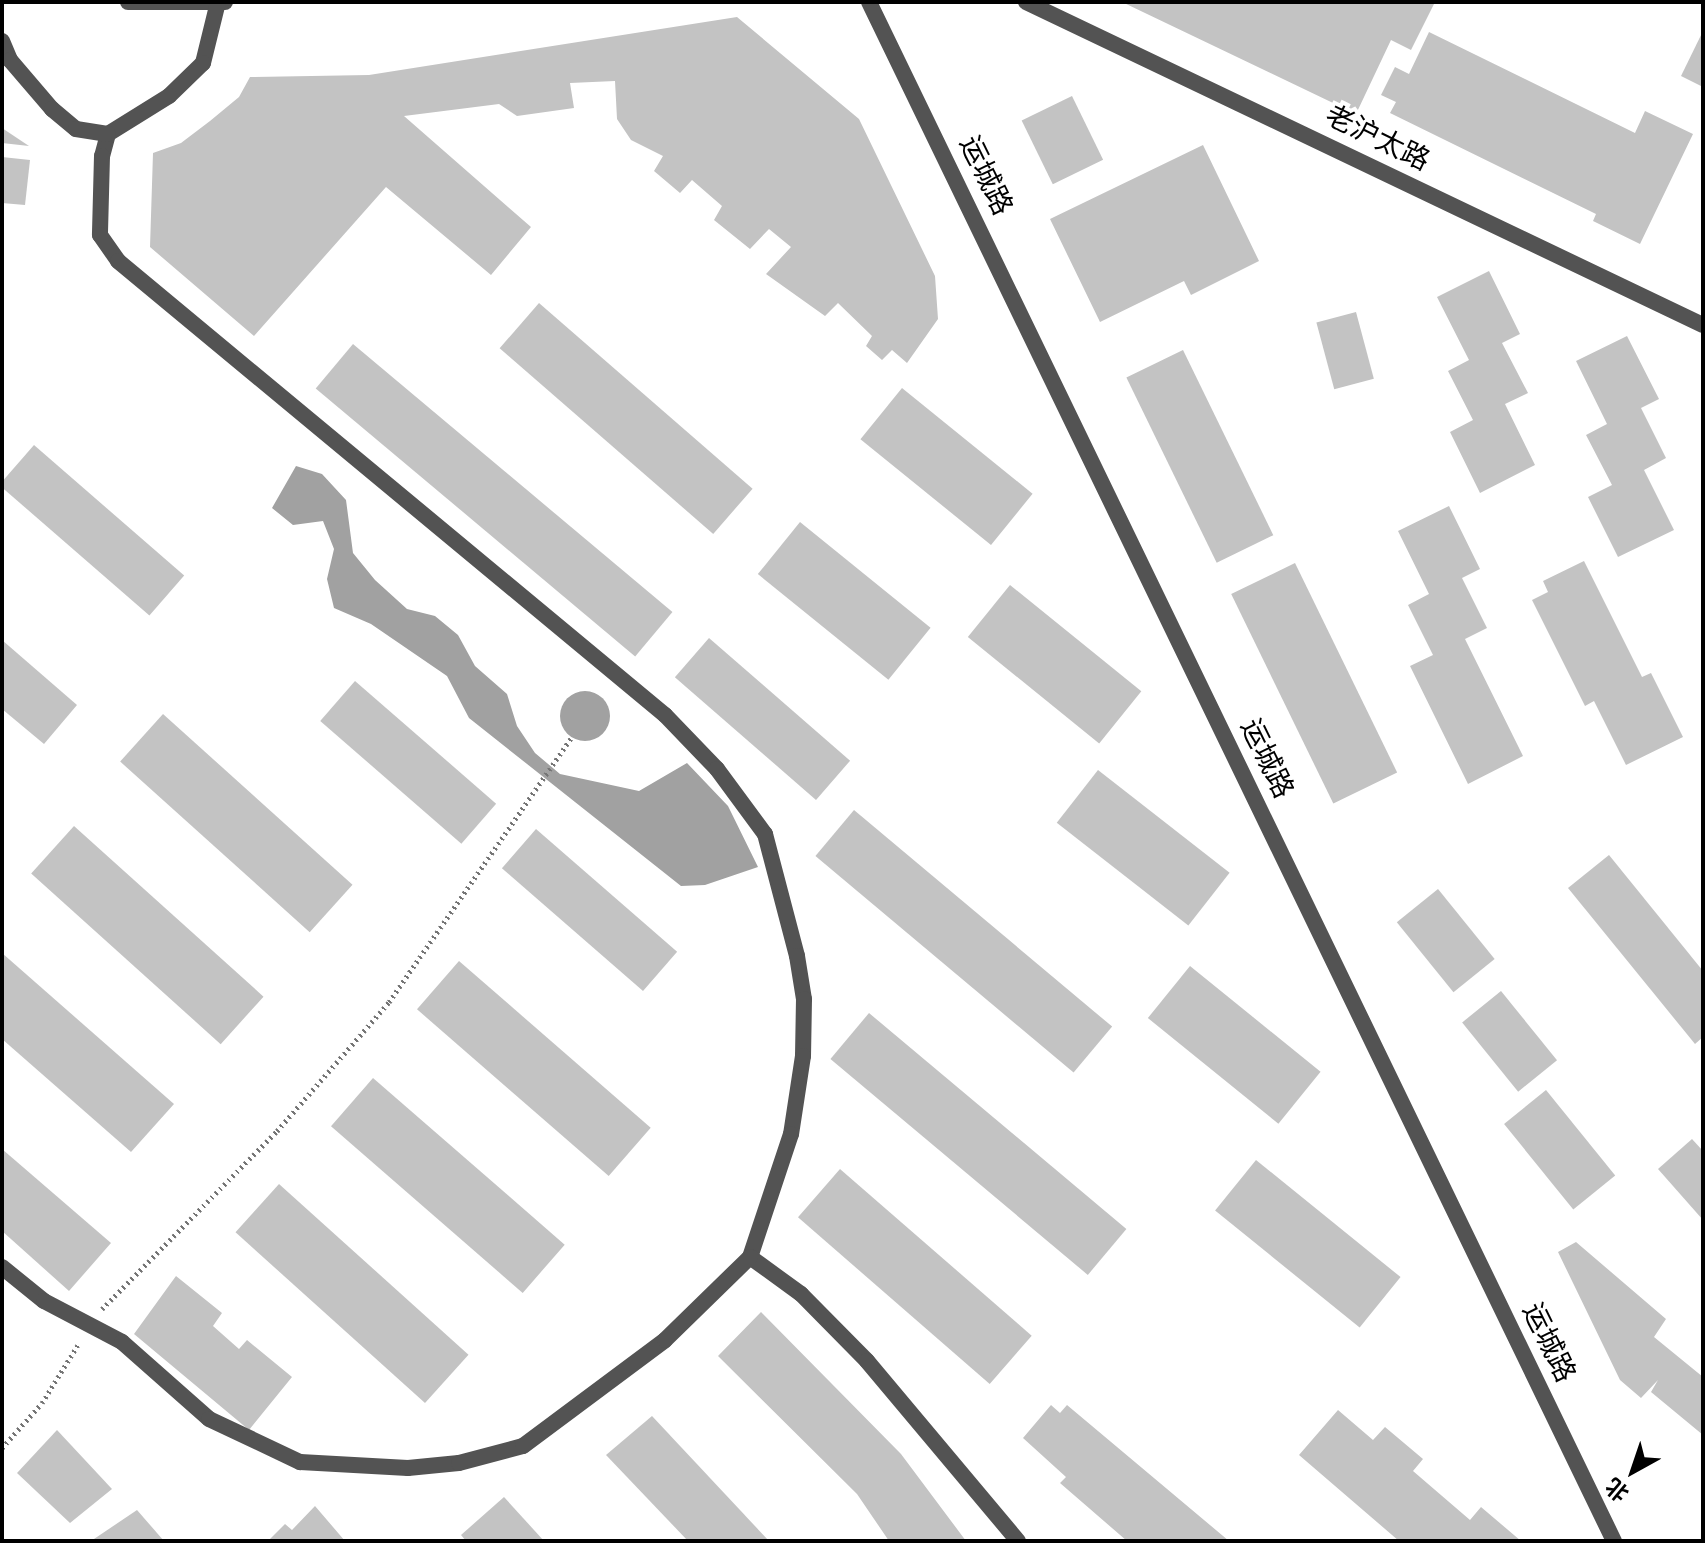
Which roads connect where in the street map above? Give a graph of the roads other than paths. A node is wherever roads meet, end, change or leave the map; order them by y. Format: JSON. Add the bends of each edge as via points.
{"nodes":[{"id":1,"x":128,"y":2,"type":"edge"},
{"id":2,"x":218,"y":2,"type":"edge"},
{"id":3,"x":225,"y":2,"type":"edge"},
{"id":4,"x":869,"y":2,"type":"edge"},
{"id":5,"x":1026,"y":2,"type":"edge"},
{"id":6,"x":2,"y":41,"type":"edge"},
{"id":7,"x":108,"y":134,"type":"junction"},
{"id":8,"x":1703,"y":325,"type":"edge"},
{"id":9,"x":750,"y":1257,"type":"junction"},
{"id":10,"x":2,"y":1267,"type":"edge"},
{"id":11,"x":1018,"y":1541,"type":"edge"},
{"id":12,"x":1614,"y":1541,"type":"edge"}],
"edges":[{"from":1,"to":2,"type":"street"},
{"from":2,"to":3,"type":"street"},
{"from":2,"to":7,"type":"street","via":[[203,63],[169,96]]},
{"from":4,"to":12,"type":"street","name":"运城路"},
{"from":5,"to":8,"type":"street","name":"老沪太路"},
{"from":6,"to":7,"type":"street","via":[[10,60],[52,109],[76,129]]},
{"from":7,"to":9,"type":"street","via":[[102,156],[100,235],[118,261],[665,715],[717,769],[765,834],[797,956],[804,999],[803,1056],[791,1134]]},
{"from":9,"to":10,"type":"street","via":[[665,1340],[523,1446],[459,1463],[408,1468],[300,1462],[209,1419],[122,1342],[44,1301]]},
{"from":9,"to":11,"type":"street","via":[[801,1294],[867,1361]]}]}
